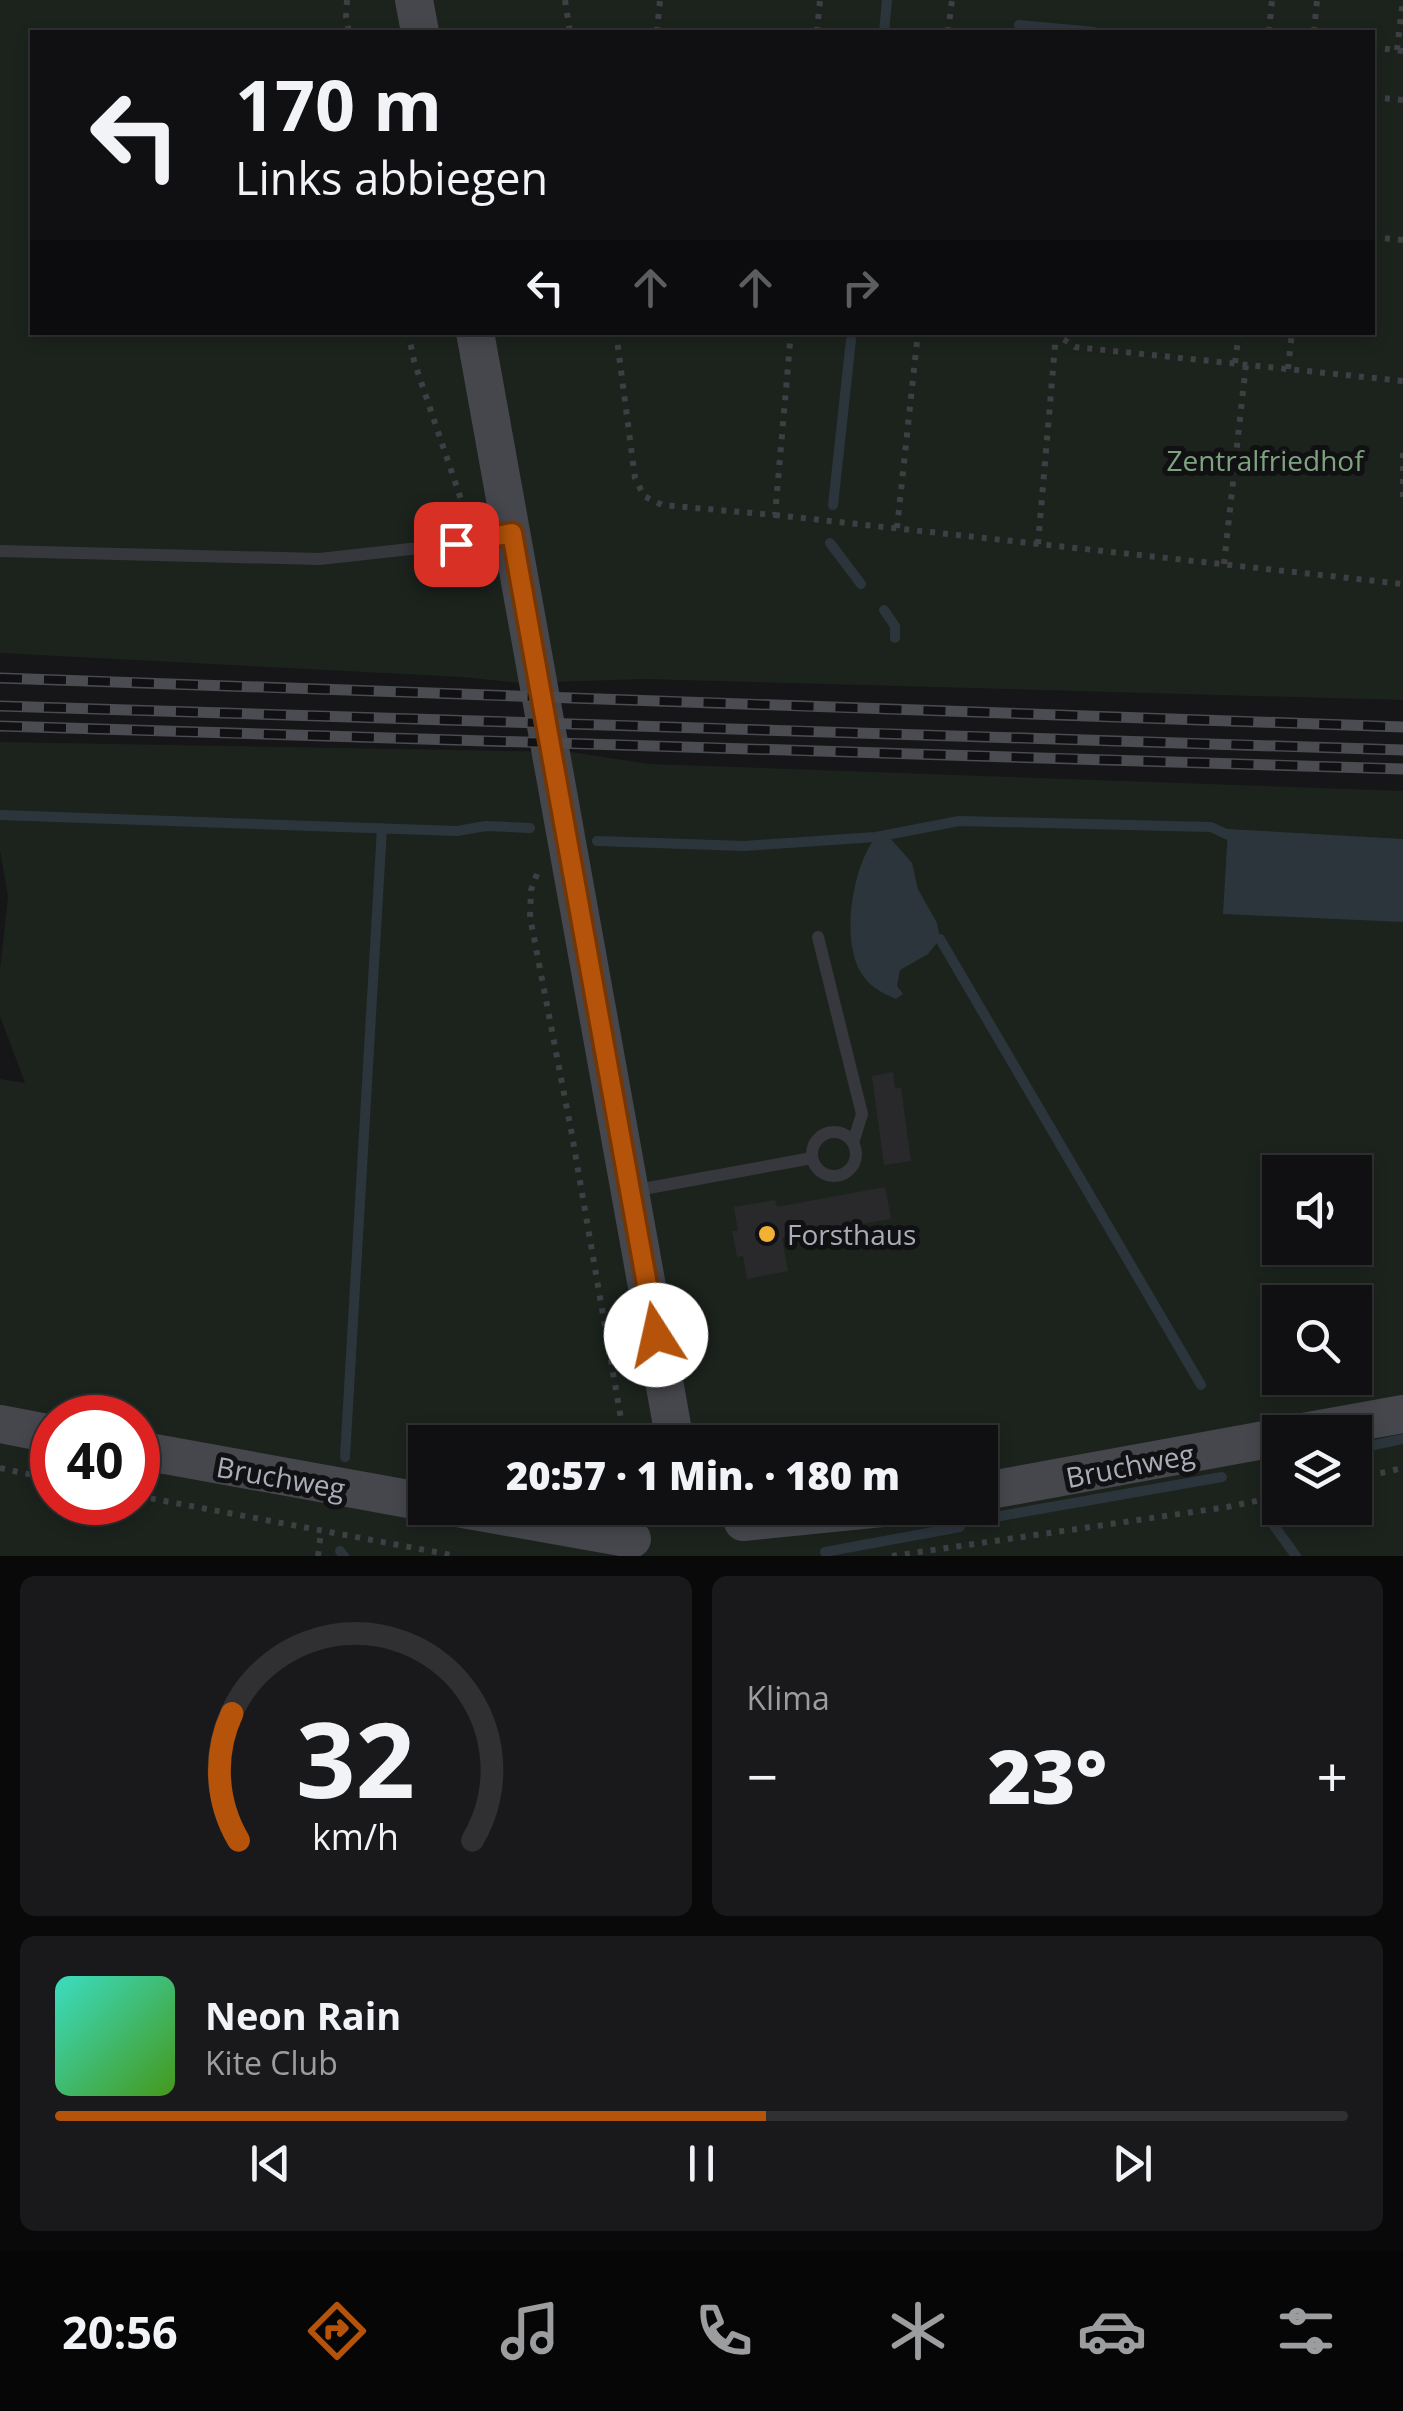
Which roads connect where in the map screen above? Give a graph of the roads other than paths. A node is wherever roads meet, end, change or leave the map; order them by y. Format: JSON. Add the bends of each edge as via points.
{"nodes":[{"id":1,"x":414,"y":0,"type":"edge"},
{"id":2,"x":420,"y":30,"type":"edge"},
{"id":3,"x":475,"y":335,"type":"edge"},
{"id":4,"x":493,"y":537,"type":"junction"},
{"id":5,"x":0,"y":551,"type":"edge"},
{"id":6,"x":818,"y":937,"type":"dead end"},
{"id":7,"x":853,"y":1143,"type":"junction"},
{"id":8,"x":812,"y":1158,"type":"junction"},
{"id":9,"x":630,"y":1192,"type":"junction"},
{"id":10,"x":1403,"y":1414,"type":"edge"},
{"id":11,"x":1372,"y":1420,"type":"edge"},
{"id":12,"x":0,"y":1424,"type":"edge"},
{"id":13,"x":671,"y":1425,"type":"edge"},
{"id":14,"x":30,"y":1430,"type":"edge"},
{"id":15,"x":1262,"y":1440,"type":"edge"},
{"id":16,"x":160,"y":1454,"type":"edge"},
{"id":17,"x":998,"y":1489,"type":"edge"},
{"id":18,"x":408,"y":1499,"type":"edge"},
{"id":19,"x":574,"y":1525,"type":"edge"},
{"id":20,"x":766,"y":1525,"type":"edge"},
{"id":21,"x":739,"y":1529,"type":"edge"},
{"id":22,"x":636,"y":1534,"type":"edge"}],
"edges":[{"from":1,"to":2,"type":"street"},
{"from":3,"to":4,"type":"street"},
{"from":4,"to":5,"type":"lane","via":[[319,559]]},
{"from":4,"to":9,"type":"street"},
{"from":6,"to":7,"type":"lane","via":[[862,1114]]},
{"from":7,"to":8,"type":"lane","via":[[841,1133],[826,1134]]},
{"from":7,"to":8,"type":"lane","via":[[856,1157],[845,1174],[825,1174]]},
{"from":8,"to":9,"type":"lane"},
{"from":9,"to":13,"type":"street"},
{"from":10,"to":11,"type":"street"},
{"from":12,"to":14,"type":"street"},
{"from":15,"to":17,"type":"street","name":"Bruchweg"},
{"from":16,"to":18,"type":"street","name":"Bruchweg"},
{"from":19,"to":22,"type":"street"},
{"from":20,"to":21,"type":"street"}]}
